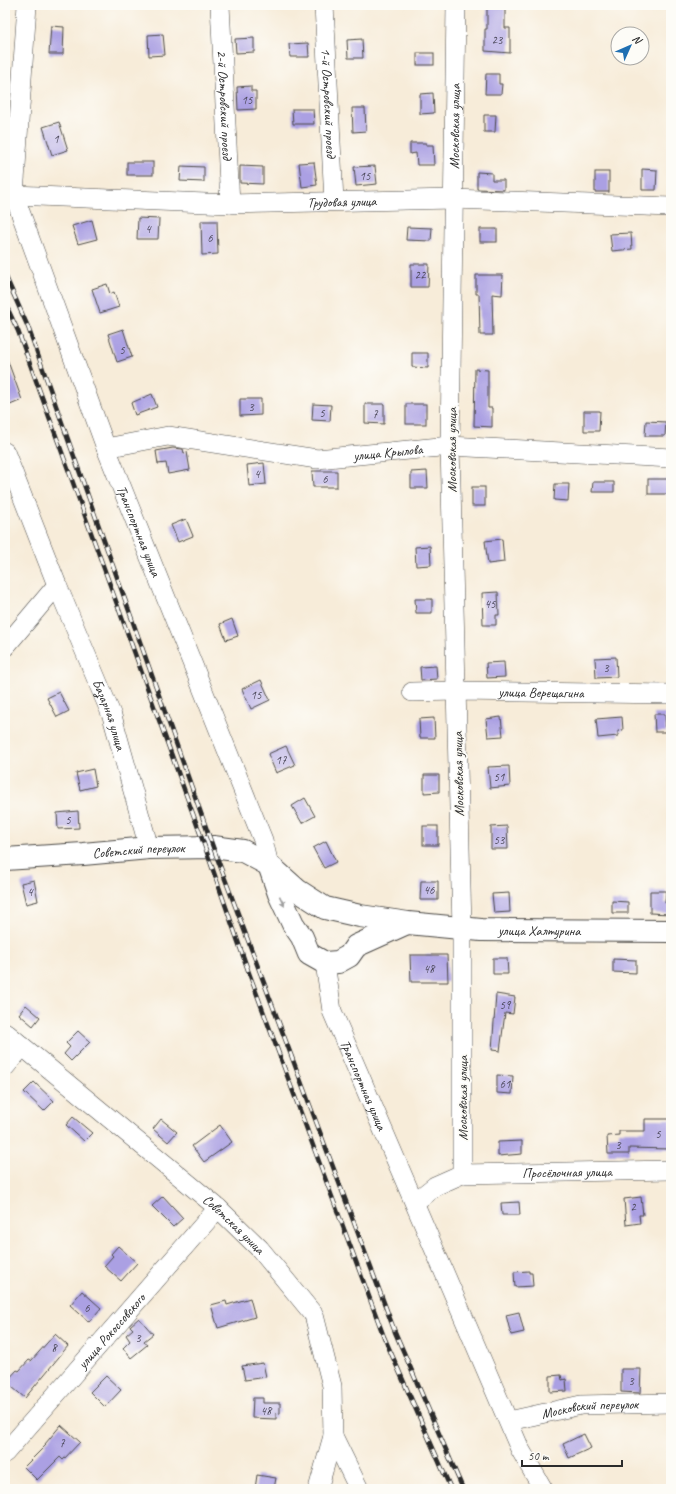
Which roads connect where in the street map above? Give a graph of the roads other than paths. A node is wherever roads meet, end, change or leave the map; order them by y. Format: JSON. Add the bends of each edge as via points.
{"nodes":[{"id":1,"x":27,"y":5,"type":"edge"},
{"id":2,"x":220,"y":5,"type":"edge"},
{"id":3,"x":324,"y":5,"type":"edge"},
{"id":4,"x":456,"y":5,"type":"edge"},
{"id":5,"x":14,"y":195,"type":"junction"},
{"id":6,"x":454,"y":199,"type":"junction"},
{"id":7,"x":334,"y":201,"type":"junction"},
{"id":8,"x":230,"y":204,"type":"junction"},
{"id":9,"x":671,"y":207,"type":"edge"},
{"id":10,"x":450,"y":446,"type":"junction"},
{"id":11,"x":106,"y":448,"type":"junction"},
{"id":12,"x":5,"y":452,"type":"edge"},
{"id":13,"x":671,"y":458,"type":"edge"},
{"id":14,"x":57,"y":585,"type":"junction"},
{"id":15,"x":5,"y":647,"type":"edge"},
{"id":16,"x":456,"y":690,"type":"junction"},
{"id":17,"x":412,"y":692,"type":"dead end"},
{"id":18,"x":671,"y":694,"type":"edge"},
{"id":19,"x":149,"y":848,"type":"junction"},
{"id":20,"x":5,"y":859,"type":"edge"},
{"id":21,"x":269,"y":865,"type":"junction"},
{"id":22,"x":325,"y":908,"type":"junction"},
{"id":23,"x":346,"y":912,"type":"junction"},
{"id":24,"x":408,"y":923,"type":"junction"},
{"id":25,"x":462,"y":928,"type":"junction"},
{"id":26,"x":671,"y":931,"type":"edge"},
{"id":27,"x":302,"y":937,"type":"junction"},
{"id":28,"x":356,"y":946,"type":"junction"},
{"id":29,"x":325,"y":963,"type":"junction"},
{"id":30,"x":5,"y":1032,"type":"edge"},
{"id":31,"x":22,"y":1047,"type":"junction"},
{"id":32,"x":5,"y":1067,"type":"edge"},
{"id":33,"x":671,"y":1170,"type":"edge"},
{"id":34,"x":462,"y":1174,"type":"junction"},
{"id":35,"x":415,"y":1202,"type":"junction"},
{"id":36,"x":218,"y":1208,"type":"junction"},
{"id":37,"x":671,"y":1403,"type":"edge"},
{"id":38,"x":509,"y":1421,"type":"junction"},
{"id":39,"x":333,"y":1436,"type":"junction"},
{"id":40,"x":5,"y":1453,"type":"edge"},
{"id":41,"x":318,"y":1489,"type":"edge"},
{"id":42,"x":359,"y":1489,"type":"edge"},
{"id":43,"x":543,"y":1489,"type":"edge"}],
"edges":[{"from":1,"to":5,"type":"street"},
{"from":2,"to":8,"type":"street","name":"2-й Островский проезд"},
{"from":3,"to":7,"type":"street","name":"1-й Островский проезд"},
{"from":4,"to":6,"type":"street","name":"Московская улица"},
{"from":5,"to":8,"type":"street","name":"Трудовая улица"},
{"from":5,"to":11,"type":"street","name":"Транспортная улица"},
{"from":6,"to":7,"type":"street","name":"Трудовая улица"},
{"from":6,"to":9,"type":"street","name":"Трудовая улица"},
{"from":6,"to":10,"type":"street","name":"Московская улица"},
{"from":7,"to":8,"type":"street","name":"Трудовая улица"},
{"from":10,"to":11,"type":"street","name":"улица Крылова","via":[[317,459],[168,436]]},
{"from":10,"to":13,"type":"street","name":"улица Крылова"},
{"from":10,"to":16,"type":"street","name":"Московская улица"},
{"from":11,"to":21,"type":"street","name":"Транспортная улица","via":[[263,840]]},
{"from":12,"to":14,"type":"street","name":"Базарная улица"},
{"from":14,"to":15,"type":"street"},
{"from":14,"to":19,"type":"street","name":"Базарная улица","via":[[112,716]]},
{"from":16,"to":17,"type":"street","name":"улица Верещагина"},
{"from":16,"to":18,"type":"street","name":"улица Верещагина"},
{"from":16,"to":25,"type":"street","name":"Московская улица"},
{"from":19,"to":20,"type":"main road","name":"Советский переулок"},
{"from":19,"to":21,"type":"main road","name":"Советский переулок","via":[[213,847],[243,851]]},
{"from":21,"to":22,"type":"main road","name":"Советский переулок","via":[[297,890]]},
{"from":21,"to":27,"type":"main road","one_way":true,"via":[[282,900]]},
{"from":22,"to":23,"type":"main road"},
{"from":22,"to":27,"type":"main road","via":[[308,918]]},
{"from":23,"to":24,"type":"main road","name":"улица Халтурина"},
{"from":23,"to":28,"type":"main road","via":[[357,927]]},
{"from":24,"to":25,"type":"main road","name":"улица Халтурина"},
{"from":24,"to":28,"type":"main road"},
{"from":25,"to":26,"type":"main road","name":"улица Халтурина"},
{"from":25,"to":34,"type":"street","name":"Московская улица"},
{"from":27,"to":29,"type":"main road","via":[[309,954]]},
{"from":28,"to":29,"type":"main road","via":[[349,956],[338,962]]},
{"from":29,"to":35,"type":"street","name":"Транспортная улица","via":[[332,1011]]},
{"from":30,"to":31,"type":"street","name":"Советская улица"},
{"from":31,"to":32,"type":"street"},
{"from":31,"to":36,"type":"street","name":"Советская улица"},
{"from":33,"to":34,"type":"street","name":"Просёлочная улица"},
{"from":34,"to":35,"type":"street","via":[[435,1186]]},
{"from":35,"to":38,"type":"street"},
{"from":36,"to":39,"type":"street","name":"Советская улица","via":[[260,1249],[314,1315],[332,1386]]},
{"from":36,"to":40,"type":"street","name":"улица Рокоссовского"},
{"from":37,"to":38,"type":"street","name":"Московский переулок","via":[[581,1405]]},
{"from":38,"to":43,"type":"street","via":[[520,1448]]},
{"from":39,"to":41,"type":"street","name":"Советская улица"},
{"from":39,"to":42,"type":"street"}]}
